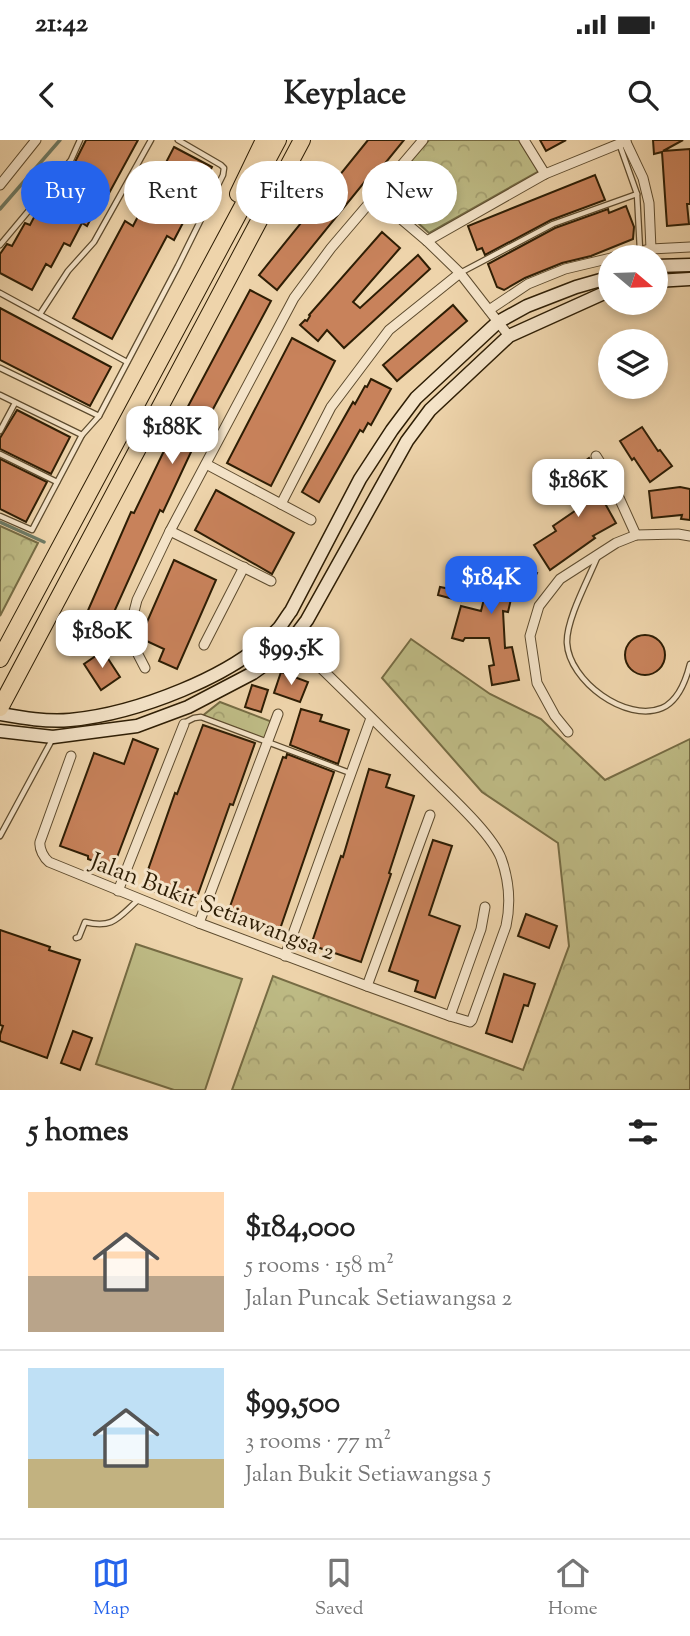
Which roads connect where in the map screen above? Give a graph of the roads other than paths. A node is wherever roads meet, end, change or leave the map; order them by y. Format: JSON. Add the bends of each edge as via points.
{"nodes":[{"id":1,"x":36,"y":140,"type":"edge"},
{"id":2,"x":80,"y":140,"type":"edge"},
{"id":3,"x":151,"y":140,"type":"edge"},
{"id":4,"x":178,"y":140,"type":"edge"},
{"id":5,"x":264,"y":140,"type":"edge"},
{"id":6,"x":278,"y":140,"type":"edge"},
{"id":7,"x":302,"y":140,"type":"edge"},
{"id":8,"x":311,"y":140,"type":"edge"},
{"id":9,"x":422,"y":140,"type":"edge"},
{"id":10,"x":524,"y":140,"type":"edge"},
{"id":11,"x":623,"y":141,"type":"edge"},
{"id":12,"x":404,"y":161,"type":"edge"},
{"id":13,"x":545,"y":174,"type":"junction"},
{"id":14,"x":0,"y":185,"type":"edge"},
{"id":15,"x":637,"y":194,"type":"junction"},
{"id":16,"x":362,"y":211,"type":"edge"},
{"id":17,"x":407,"y":224,"type":"edge"},
{"id":18,"x":225,"y":240,"type":"junction"},
{"id":19,"x":427,"y":241,"type":"junction"},
{"id":20,"x":0,"y":245,"type":"edge"},
{"id":21,"x":640,"y":245,"type":"edge"},
{"id":22,"x":651,"y":245,"type":"edge"},
{"id":23,"x":245,"y":247,"type":"junction"},
{"id":24,"x":690,"y":247,"type":"edge"},
{"id":25,"x":668,"y":248,"type":"edge"},
{"id":26,"x":598,"y":261,"type":"edge"},
{"id":27,"x":690,"y":265,"type":"edge"},
{"id":28,"x":668,"y":266,"type":"edge"},
{"id":29,"x":460,"y":273,"type":"junction"},
{"id":30,"x":690,"y":279,"type":"edge"},
{"id":31,"x":668,"y":280,"type":"edge"},
{"id":32,"x":598,"y":281,"type":"edge"},
{"id":33,"x":0,"y":293,"type":"edge"},
{"id":34,"x":598,"y":296,"type":"edge"},
{"id":35,"x":488,"y":310,"type":"junction"},
{"id":36,"x":40,"y":314,"type":"junction"},
{"id":37,"x":498,"y":322,"type":"junction"},
{"id":38,"x":509,"y":336,"type":"junction"},
{"id":39,"x":127,"y":362,"type":"junction"},
{"id":40,"x":0,"y":368,"type":"edge"},
{"id":41,"x":0,"y":395,"type":"edge"},
{"id":42,"x":15,"y":402,"type":"junction"},
{"id":43,"x":99,"y":416,"type":"junction"},
{"id":44,"x":0,"y":430,"type":"edge"},
{"id":45,"x":82,"y":435,"type":"junction"},
{"id":46,"x":0,"y":454,"type":"edge"},
{"id":47,"x":596,"y":456,"type":"dead end"},
{"id":48,"x":206,"y":464,"type":"junction"},
{"id":49,"x":57,"y":482,"type":"junction"},
{"id":50,"x":281,"y":504,"type":"junction"},
{"id":51,"x":0,"y":516,"type":"edge"},
{"id":52,"x":311,"y":520,"type":"dead end"},
{"id":53,"x":170,"y":531,"type":"junction"},
{"id":54,"x":636,"y":535,"type":"junction"},
{"id":55,"x":690,"y":536,"type":"edge"},
{"id":56,"x":599,"y":554,"type":"junction"},
{"id":57,"x":244,"y":567,"type":"junction"},
{"id":58,"x":271,"y":581,"type":"dead end"},
{"id":59,"x":279,"y":628,"type":"junction"},
{"id":60,"x":292,"y":640,"type":"junction"},
{"id":61,"x":204,"y":645,"type":"dead end"},
{"id":62,"x":0,"y":659,"type":"edge"},
{"id":63,"x":690,"y":664,"type":"edge"},
{"id":64,"x":145,"y":668,"type":"dead end"},
{"id":65,"x":0,"y":708,"type":"edge"},
{"id":66,"x":0,"y":714,"type":"edge"},
{"id":67,"x":278,"y":714,"type":"dead end"},
{"id":68,"x":371,"y":718,"type":"junction"},
{"id":69,"x":184,"y":724,"type":"joint"},
{"id":70,"x":0,"y":731,"type":"edge"},
{"id":71,"x":568,"y":732,"type":"dead end"},
{"id":72,"x":53,"y":737,"type":"junction"},
{"id":73,"x":268,"y":743,"type":"junction"},
{"id":74,"x":71,"y":755,"type":"dead end"},
{"id":75,"x":351,"y":773,"type":"junction"},
{"id":76,"x":430,"y":815,"type":"dead end"},
{"id":77,"x":0,"y":836,"type":"edge"},
{"id":78,"x":118,"y":891,"type":"junction"},
{"id":79,"x":138,"y":899,"type":"junction"},
{"id":80,"x":485,"y":907,"type":"dead end"},
{"id":81,"x":199,"y":923,"type":"junction"},
{"id":82,"x":76,"y":938,"type":"dead end"},
{"id":83,"x":285,"y":956,"type":"junction"},
{"id":84,"x":367,"y":986,"type":"junction"},
{"id":85,"x":450,"y":1016,"type":"junction"}],
"edges":[{"from":1,"to":14,"type":"street"},
{"from":2,"to":20,"type":"lane","via":[[71,160]]},
{"from":3,"to":36,"type":"lane","via":[[94,242]]},
{"from":4,"to":39,"type":"lane","via":[[221,165],[223,175]]},
{"from":5,"to":18,"type":"highway","via":[[236,197]]},
{"from":6,"to":18,"type":"highway"},
{"from":7,"to":23,"type":"highway"},
{"from":8,"to":23,"type":"highway"},
{"from":9,"to":12,"type":"street"},
{"from":10,"to":13,"type":"street"},
{"from":11,"to":13,"type":"street"},
{"from":11,"to":15,"type":"lane"},
{"from":11,"to":22,"type":"street","via":[[643,178]]},
{"from":13,"to":19,"type":"street"},
{"from":15,"to":21,"type":"lane"},
{"from":15,"to":29,"type":"lane","via":[[553,224]]},
{"from":16,"to":48,"type":"street","via":[[295,298]]},
{"from":17,"to":19,"type":"street"},
{"from":18,"to":62,"type":"highway"},
{"from":19,"to":29,"type":"street"},
{"from":23,"to":65,"type":"highway"},
{"from":24,"to":25,"type":"street"},
{"from":26,"to":35,"type":"street","via":[[528,284]]},
{"from":27,"to":28,"type":"street"},
{"from":29,"to":35,"type":"street"},
{"from":29,"to":50,"type":"street","via":[[389,330],[331,407]]},
{"from":30,"to":31,"type":"street"},
{"from":32,"to":37,"type":"street","via":[[527,306]]},
{"from":33,"to":36,"type":"lane"},
{"from":34,"to":38,"type":"street"},
{"from":35,"to":37,"type":"street"},
{"from":36,"to":39,"type":"lane"},
{"from":37,"to":38,"type":"street"},
{"from":37,"to":59,"type":"street","via":[[416,398],[392,430],[360,479]]},
{"from":38,"to":60,"type":"street","via":[[430,410],[407,441]]},
{"from":39,"to":43,"type":"lane"},
{"from":40,"to":43,"type":"lane"},
{"from":41,"to":42,"type":"lane"},
{"from":42,"to":44,"type":"lane"},
{"from":42,"to":45,"type":"lane"},
{"from":43,"to":45,"type":"lane"},
{"from":45,"to":49,"type":"lane"},
{"from":46,"to":49,"type":"lane"},
{"from":47,"to":54,"type":"street"},
{"from":48,"to":50,"type":"street"},
{"from":48,"to":53,"type":"street"},
{"from":49,"to":51,"type":"lane","via":[[32,530]]},
{"from":50,"to":52,"type":"street"},
{"from":53,"to":57,"type":"street"},
{"from":53,"to":64,"type":"street","via":[[137,600],[128,635]]},
{"from":54,"to":55,"type":"street"},
{"from":54,"to":56,"type":"street"},
{"from":56,"to":63,"type":"lane","via":[[571,620],[567,644],[575,670],[611,701],[645,711],[663,708],[680,692]]},
{"from":56,"to":71,"type":"street","via":[[560,579],[539,606],[530,636],[537,683]]},
{"from":57,"to":58,"type":"street"},
{"from":57,"to":61,"type":"street"},
{"from":59,"to":60,"type":"street"},
{"from":59,"to":66,"type":"street","via":[[228,667],[130,709],[69,720]]},
{"from":60,"to":68,"type":"street"},
{"from":60,"to":72,"type":"street","via":[[253,673],[188,707],[138,726]]},
{"from":67,"to":73,"type":"street"},
{"from":68,"to":75,"type":"street"},
{"from":68,"to":85,"type":"street","name":"Jalan Bukit Setiawangsa 2","via":[[487,836],[500,857],[509,890],[506,926],[472,1020]]},
{"from":69,"to":73,"type":"lane","via":[[201,717]]},
{"from":69,"to":78,"type":"street"},
{"from":70,"to":72,"type":"street"},
{"from":72,"to":77,"type":"lane"},
{"from":73,"to":75,"type":"lane"},
{"from":73,"to":81,"type":"street"},
{"from":74,"to":78,"type":"street","name":"Jalan Bukit Setiawangsa 2","via":[[39,845],[49,862]]},
{"from":75,"to":83,"type":"street"},
{"from":76,"to":84,"type":"street"},
{"from":78,"to":79,"type":"street","name":"Jalan Bukit Setiawangsa 2"},
{"from":79,"to":81,"type":"street","name":"Jalan Bukit Setiawangsa 2"},
{"from":79,"to":82,"type":"lane","via":[[111,923],[85,922]]},
{"from":80,"to":85,"type":"street"},
{"from":81,"to":83,"type":"street","name":"Jalan Bukit Setiawangsa 2"},
{"from":83,"to":84,"type":"street","name":"Jalan Bukit Setiawangsa 2"},
{"from":84,"to":85,"type":"street","name":"Jalan Bukit Setiawangsa 2"}]}
